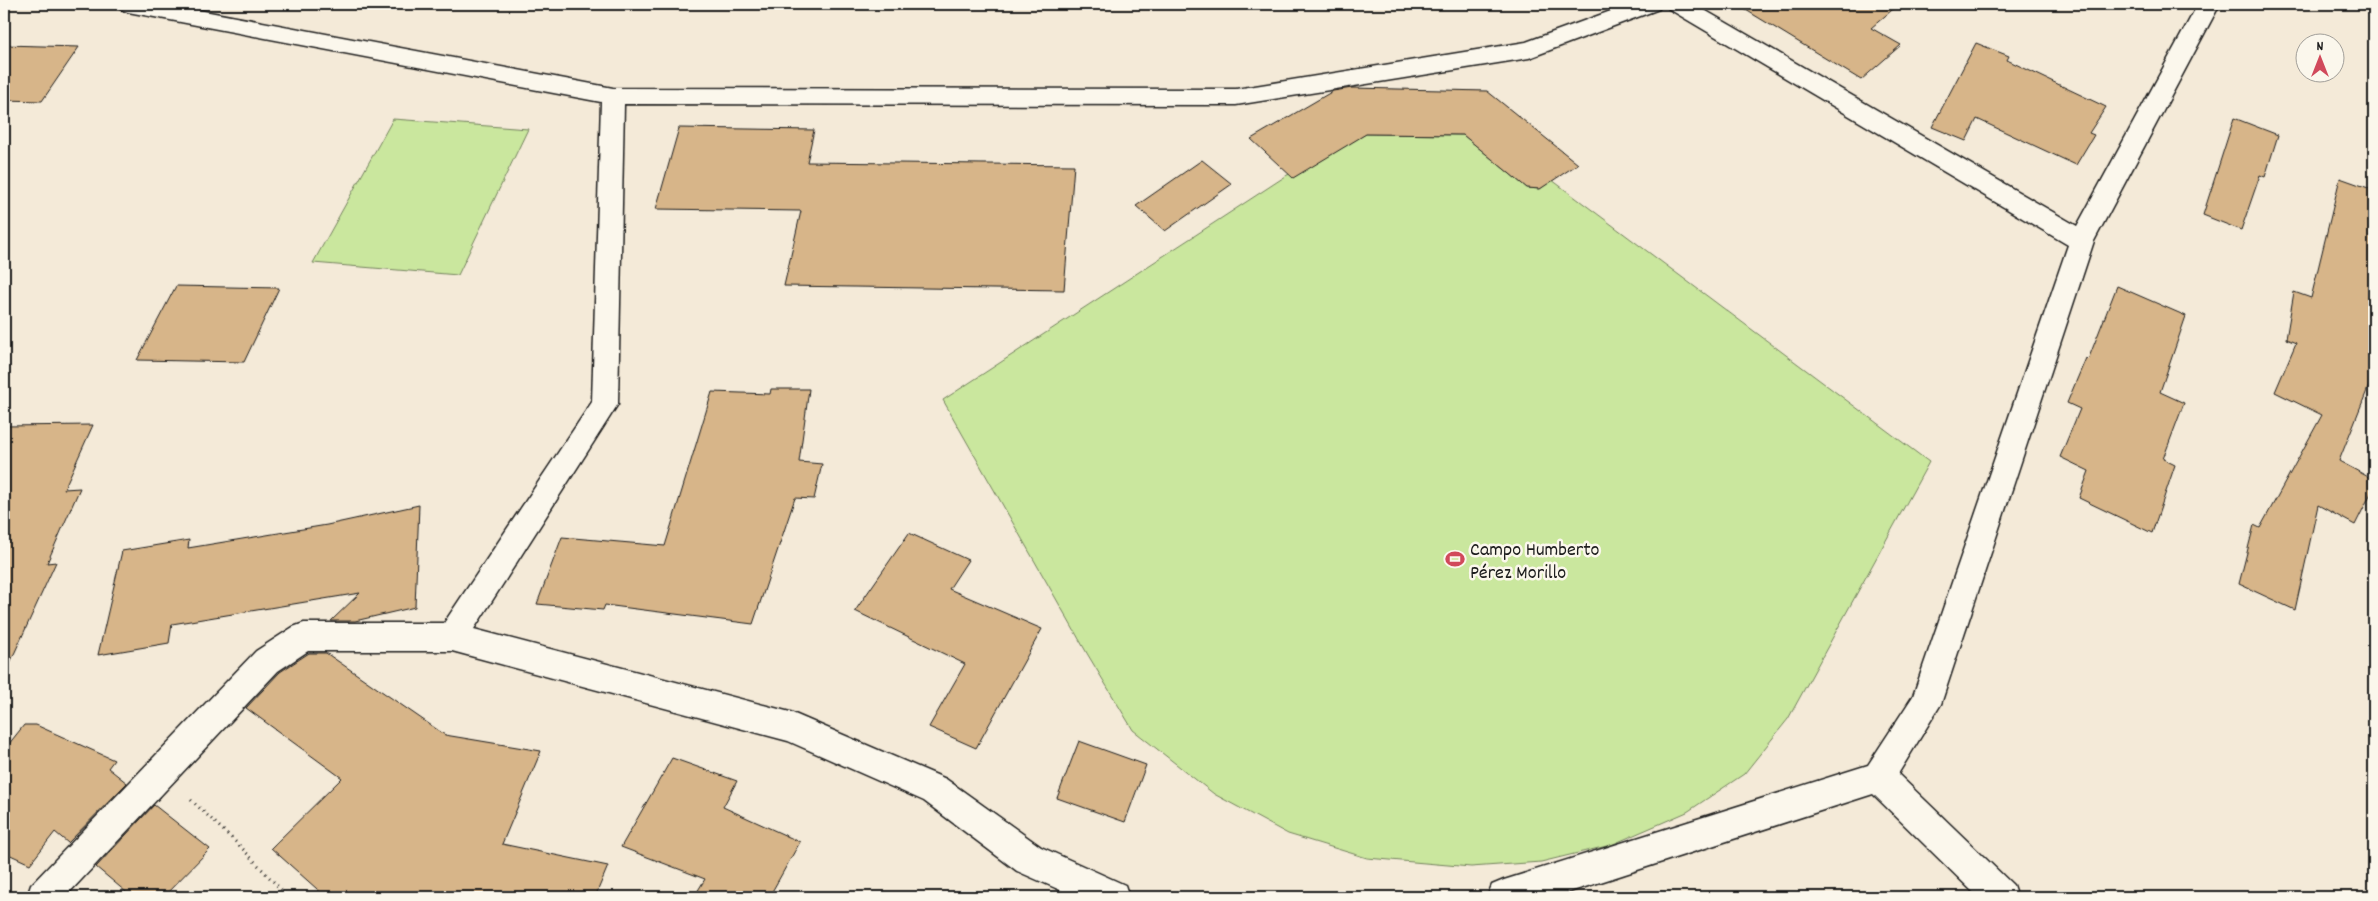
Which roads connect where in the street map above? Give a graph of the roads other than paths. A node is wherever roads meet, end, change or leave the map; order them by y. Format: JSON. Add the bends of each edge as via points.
{"nodes":[{"id":1,"x":128,"y":4,"type":"edge"},
{"id":2,"x":1651,"y":4,"type":"edge"},
{"id":3,"x":1677,"y":4,"type":"edge"},
{"id":4,"x":2209,"y":4,"type":"edge"},
{"id":5,"x":613,"y":96,"type":"junction"},
{"id":6,"x":2082,"y":241,"type":"junction"},
{"id":7,"x":452,"y":637,"type":"junction"},
{"id":8,"x":1878,"y":777,"type":"junction"},
{"id":9,"x":43,"y":897,"type":"edge"},
{"id":10,"x":1113,"y":897,"type":"edge"},
{"id":11,"x":1504,"y":897,"type":"edge"},
{"id":12,"x":2001,"y":897,"type":"edge"}],
"edges":[{"from":1,"to":5,"type":"street"},
{"from":2,"to":5,"type":"street","via":[[1529,50],[1236,97]]},
{"from":3,"to":6,"type":"street"},
{"from":4,"to":6,"type":"street"},
{"from":5,"to":7,"type":"street","via":[[605,404]]},
{"from":6,"to":8,"type":"street","via":[[1926,704]]},
{"from":7,"to":9,"type":"street","via":[[304,637],[267,661]]},
{"from":7,"to":10,"type":"street","via":[[790,728],[935,790],[1028,859]]},
{"from":8,"to":11,"type":"street"},
{"from":8,"to":12,"type":"street"}]}
